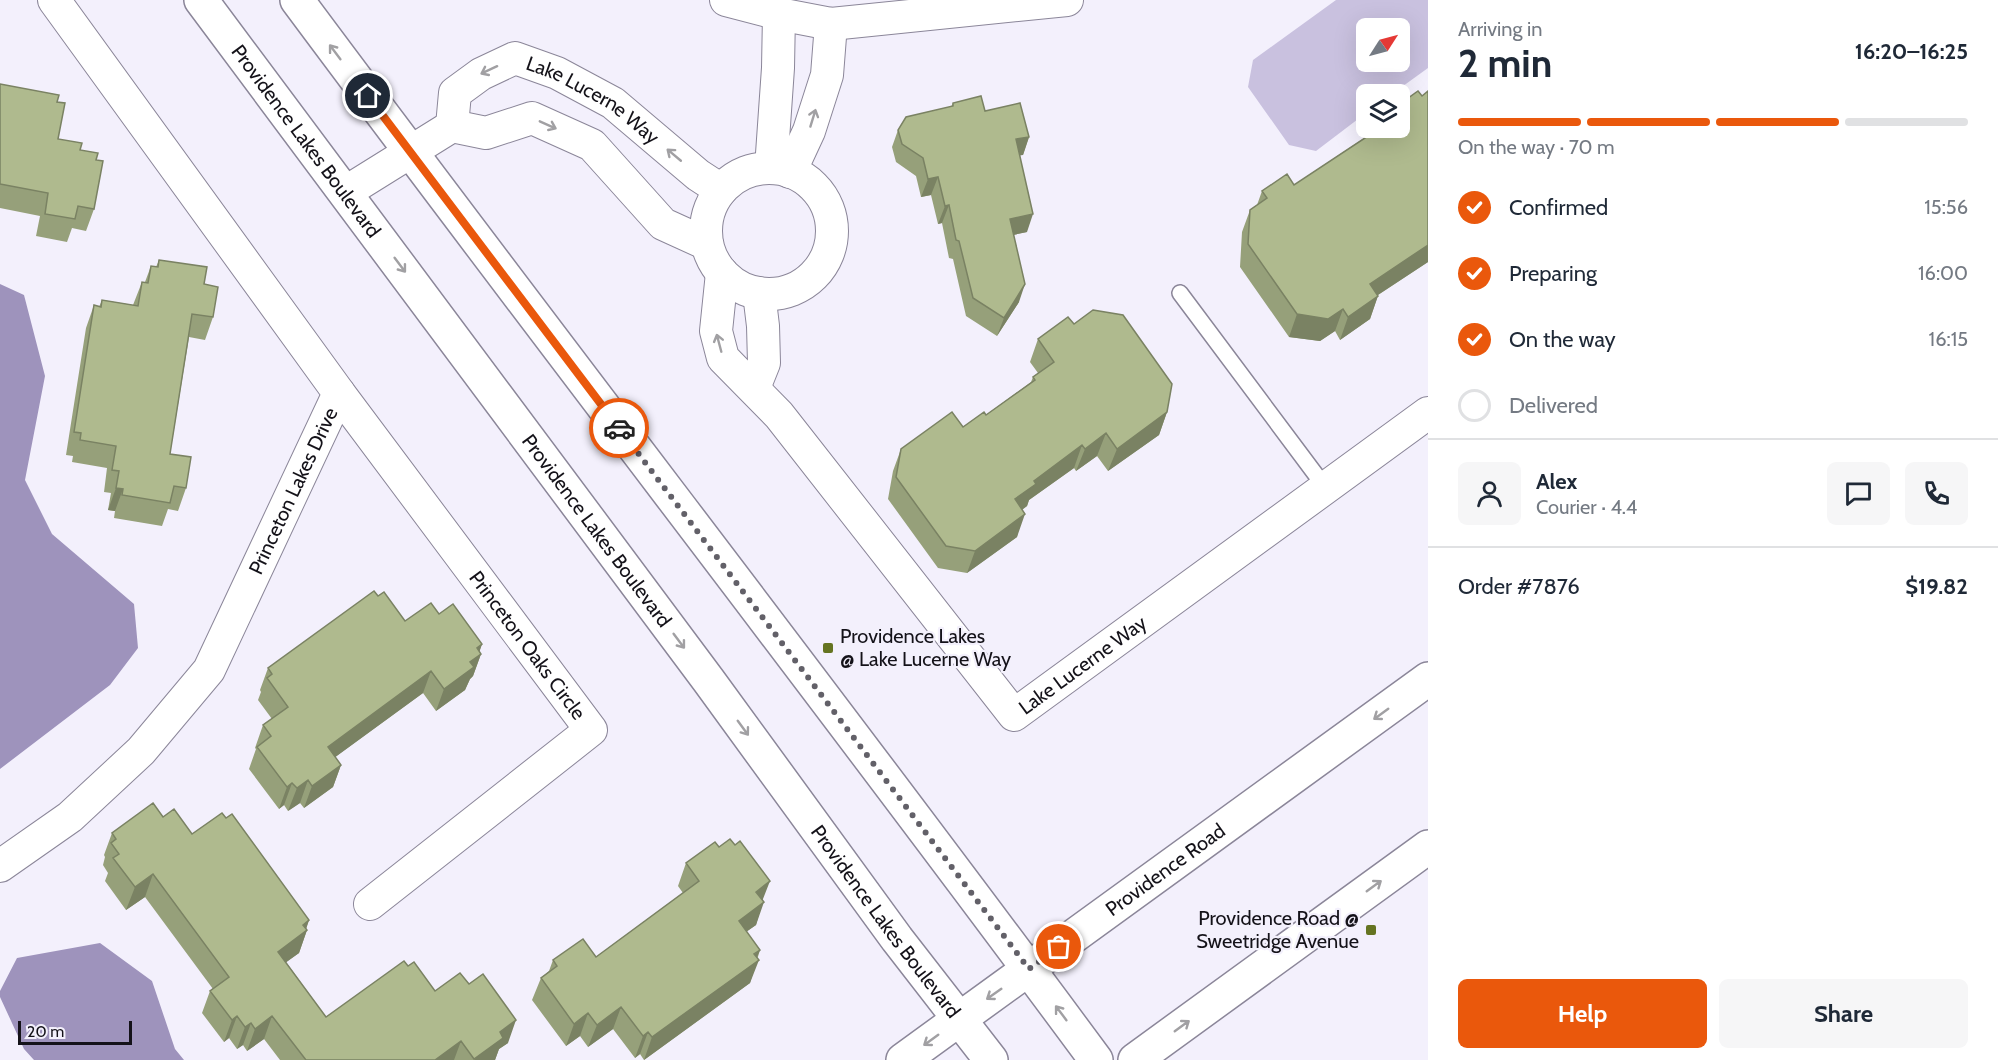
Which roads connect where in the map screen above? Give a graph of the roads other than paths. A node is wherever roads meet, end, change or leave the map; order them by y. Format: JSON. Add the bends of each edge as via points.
{"nodes":[{"id":1,"x":54,"y":0,"type":"edge"},
{"id":2,"x":201,"y":0,"type":"edge"},
{"id":3,"x":297,"y":0,"type":"edge"},
{"id":4,"x":726,"y":0,"type":"edge"},
{"id":5,"x":1067,"y":0,"type":"edge"},
{"id":6,"x":779,"y":14,"type":"junction"},
{"id":7,"x":831,"y":24,"type":"junction"},
{"id":8,"x":452,"y":126,"type":"junction"},
{"id":9,"x":410,"y":153,"type":"junction"},
{"id":10,"x":781,"y":170,"type":"junction"},
{"id":11,"x":721,"y":190,"type":"junction"},
{"id":12,"x":346,"y":192,"type":"junction"},
{"id":13,"x":707,"y":244,"type":"junction"},
{"id":14,"x":722,"y":273,"type":"junction"},
{"id":15,"x":759,"y":293,"type":"junction"},
{"id":16,"x":1180,"y":293,"type":"dead end"},
{"id":17,"x":754,"y":388,"type":"junction"},
{"id":18,"x":339,"y":393,"type":"junction"},
{"id":19,"x":1428,"y":413,"type":"edge"},
{"id":20,"x":1326,"y":488,"type":"junction"},
{"id":21,"x":1428,"y":680,"type":"edge"},
{"id":22,"x":1428,"y":847,"type":"edge"},
{"id":23,"x":0,"y":866,"type":"edge"},
{"id":24,"x":370,"y":904,"type":"dead end"},
{"id":25,"x":1029,"y":969,"type":"junction"},
{"id":26,"x":959,"y":1019,"type":"junction"},
{"id":27,"x":903,"y":1060,"type":"edge"},
{"id":28,"x":991,"y":1060,"type":"edge"},
{"id":29,"x":1096,"y":1060,"type":"edge"},
{"id":30,"x":1135,"y":1060,"type":"edge"}],
"edges":[{"from":1,"to":18,"type":"street","name":"Princeton Lakes Drive"},
{"from":2,"to":12,"type":"street","name":"Providence Lakes Boulevard"},
{"from":9,"to":3,"type":"street","one_way":true},
{"from":4,"to":6,"type":"street"},
{"from":5,"to":7,"type":"street"},
{"from":6,"to":7,"type":"street"},
{"from":6,"to":10,"type":"street"},
{"from":10,"to":7,"type":"street","one_way":true,"via":[[809,131],[827,75]]},
{"from":8,"to":9,"type":"street"},
{"from":11,"to":8,"type":"street","name":"Lake Lucerne Way","one_way":true,"via":[[613,103],[557,73],[515,58],[481,74],[455,93]]},
{"from":8,"to":13,"type":"street","name":"Lake Lucerne Way","one_way":true,"via":[[486,133],[532,117],[582,140],[592,145],[663,224]]},
{"from":9,"to":12,"type":"street"},
{"from":9,"to":25,"type":"street"},
{"from":10,"to":11,"type":"street","via":[[752,170]]},
{"from":10,"to":15,"type":"street","via":[[808,182],[822,198],[830,216],[831,237],[826,257],[815,274],[799,287],[779,294]]},
{"from":11,"to":13,"type":"street","via":[[706,225]]},
{"from":12,"to":26,"type":"street","name":"Providence Lakes Boulevard","one_way":true},
{"from":13,"to":14,"type":"street"},
{"from":14,"to":15,"type":"street","via":[[741,288]]},
{"from":17,"to":14,"type":"street","name":"Lake Lucerne Way","one_way":true,"via":[[723,358],[716,331]]},
{"from":15,"to":17,"type":"street","via":[[764,363]]},
{"from":16,"to":20,"type":"lane"},
{"from":17,"to":20,"type":"street","name":"Lake Lucerne Way","via":[[1014,715]]},
{"from":18,"to":23,"type":"street","name":"Princeton Lakes Drive","via":[[209,670],[141,751],[70,817]]},
{"from":18,"to":24,"type":"street","name":"Princeton Oaks Circle","via":[[591,730]]},
{"from":19,"to":20,"type":"street","name":"Lake Lucerne Way"},
{"from":21,"to":25,"type":"street","name":"Providence Road","one_way":true},
{"from":30,"to":22,"type":"street","one_way":true},
{"from":25,"to":26,"type":"street","name":"Providence Road","one_way":true},
{"from":29,"to":25,"type":"street","one_way":true},
{"from":26,"to":27,"type":"street","name":"Providence Road","one_way":true},
{"from":26,"to":28,"type":"street","name":"Providence Lakes Boulevard"}]}
